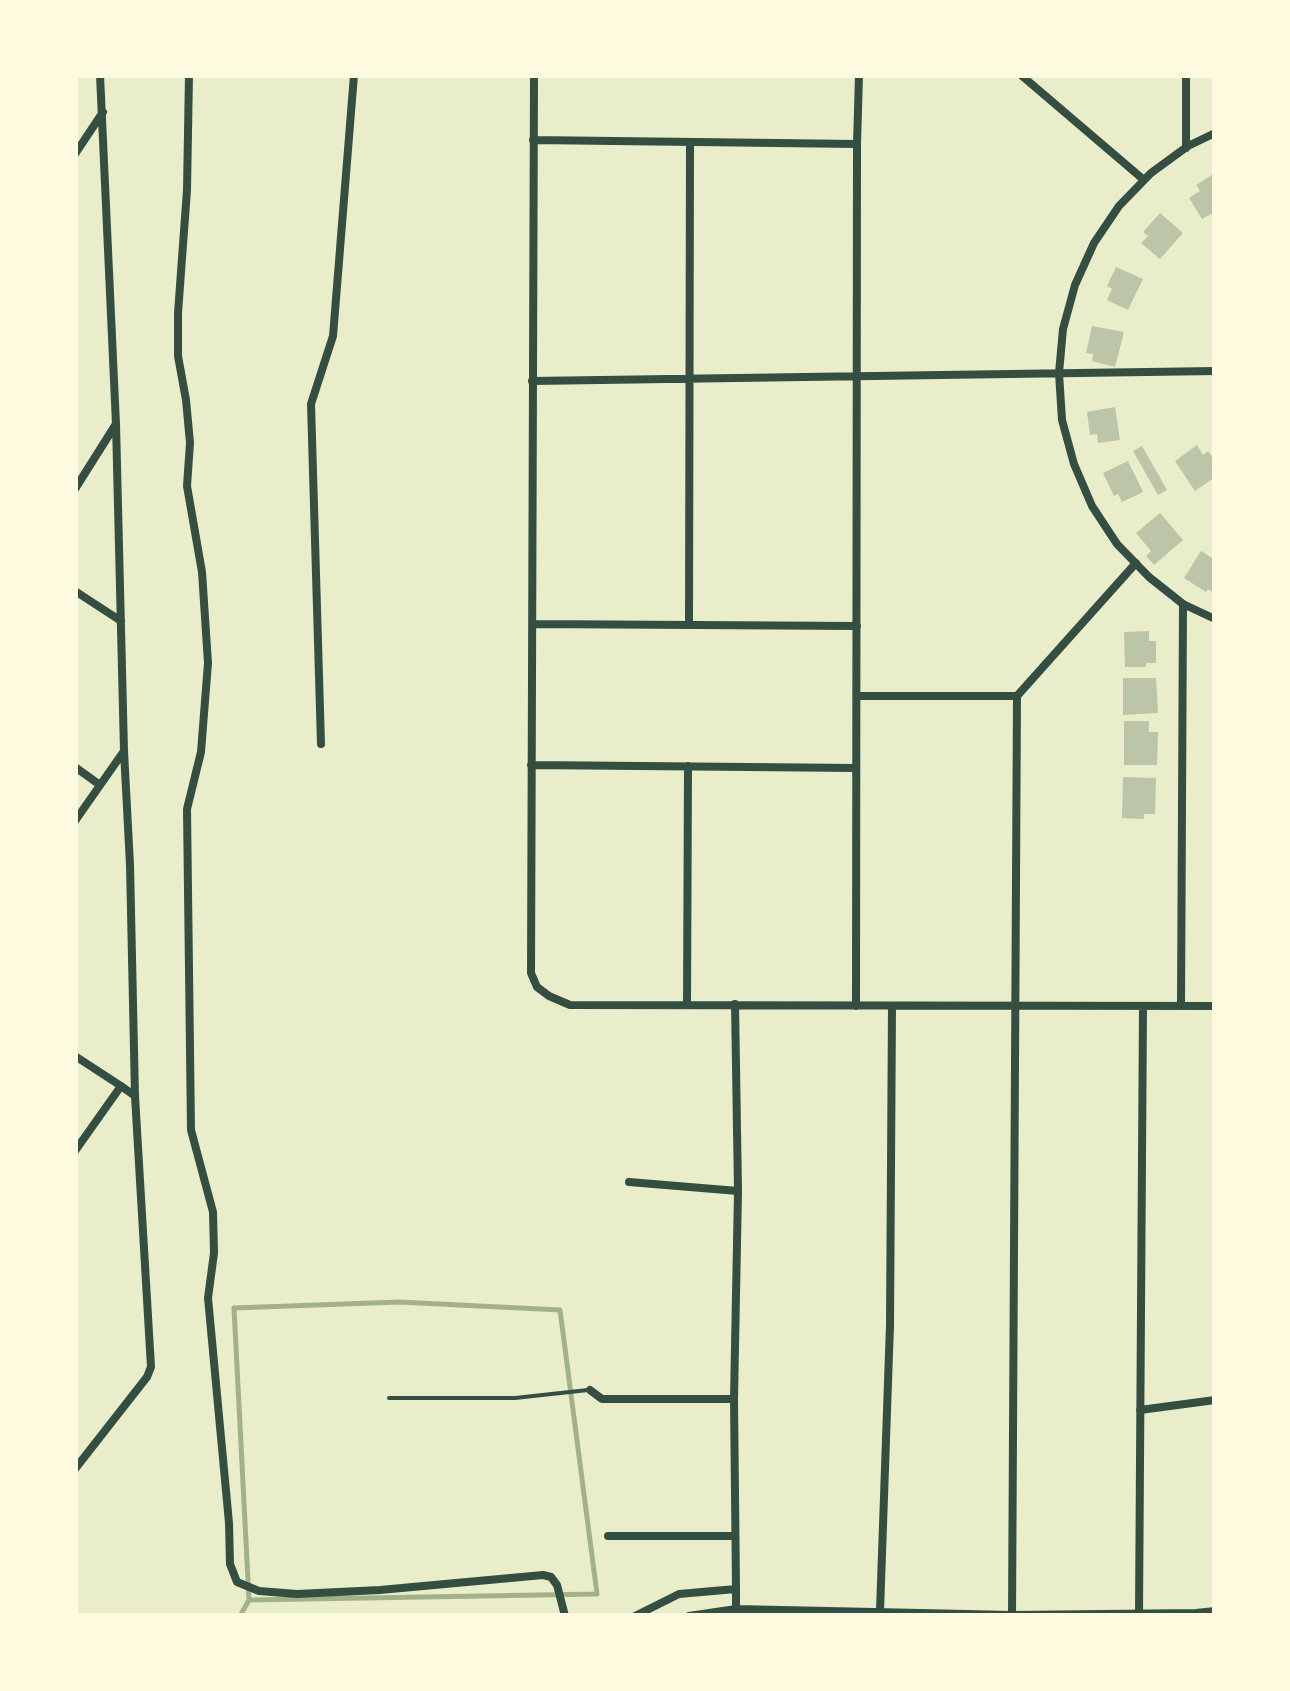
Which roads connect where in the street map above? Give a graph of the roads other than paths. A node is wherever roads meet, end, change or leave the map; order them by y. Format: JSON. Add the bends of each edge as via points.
{"nodes":[{"id":1,"x":100,"y":75,"type":"edge"},
{"id":2,"x":189,"y":75,"type":"edge"},
{"id":3,"x":354,"y":75,"type":"edge"},
{"id":4,"x":534,"y":75,"type":"edge"},
{"id":5,"x":860,"y":75,"type":"edge"},
{"id":6,"x":1021,"y":75,"type":"edge"},
{"id":7,"x":1186,"y":75,"type":"edge"},
{"id":8,"x":104,"y":112,"type":"junction"},
{"id":9,"x":1215,"y":133,"type":"edge"},
{"id":10,"x":533,"y":140,"type":"junction"},
{"id":11,"x":690,"y":142,"type":"junction"},
{"id":12,"x":857,"y":144,"type":"junction"},
{"id":13,"x":1186,"y":148,"type":"junction"},
{"id":14,"x":75,"y":154,"type":"edge"},
{"id":15,"x":1144,"y":180,"type":"junction"},
{"id":16,"x":1215,"y":371,"type":"edge"},
{"id":17,"x":1058,"y":373,"type":"junction"},
{"id":18,"x":858,"y":376,"type":"junction"},
{"id":19,"x":690,"y":379,"type":"junction"},
{"id":20,"x":532,"y":380,"type":"junction"},
{"id":21,"x":116,"y":424,"type":"junction"},
{"id":22,"x":75,"y":488,"type":"edge"},
{"id":23,"x":1136,"y":563,"type":"junction"},
{"id":24,"x":75,"y":591,"type":"edge"},
{"id":25,"x":1184,"y":604,"type":"junction"},
{"id":26,"x":1215,"y":619,"type":"edge"},
{"id":27,"x":122,"y":621,"type":"junction"},
{"id":28,"x":532,"y":624,"type":"junction"},
{"id":29,"x":689,"y":625,"type":"junction"},
{"id":30,"x":857,"y":626,"type":"junction"},
{"id":31,"x":858,"y":696,"type":"junction"},
{"id":32,"x":1017,"y":696,"type":"junction"},
{"id":33,"x":321,"y":744,"type":"dead end"},
{"id":34,"x":124,"y":751,"type":"junction"},
{"id":35,"x":531,"y":765,"type":"junction"},
{"id":36,"x":688,"y":766,"type":"junction"},
{"id":37,"x":75,"y":767,"type":"edge"},
{"id":38,"x":856,"y":768,"type":"junction"},
{"id":39,"x":100,"y":784,"type":"junction"},
{"id":40,"x":75,"y":821,"type":"edge"},
{"id":41,"x":734,"y":1004,"type":"junction"},
{"id":42,"x":687,"y":1005,"type":"junction"},
{"id":43,"x":856,"y":1006,"type":"junction"},
{"id":44,"x":892,"y":1006,"type":"junction"},
{"id":45,"x":1015,"y":1006,"type":"junction"},
{"id":46,"x":1143,"y":1006,"type":"junction"},
{"id":47,"x":1181,"y":1006,"type":"junction"},
{"id":48,"x":1215,"y":1006,"type":"edge"},
{"id":49,"x":75,"y":1056,"type":"edge"},
{"id":50,"x":120,"y":1086,"type":"junction"},
{"id":51,"x":135,"y":1096,"type":"junction"},
{"id":52,"x":75,"y":1151,"type":"edge"},
{"id":53,"x":629,"y":1182,"type":"dead end"},
{"id":54,"x":738,"y":1191,"type":"junction"},
{"id":55,"x":585,"y":1390,"type":"joint"},
{"id":56,"x":389,"y":1398,"type":"dead end"},
{"id":57,"x":734,"y":1398,"type":"junction"},
{"id":58,"x":1215,"y":1400,"type":"edge"},
{"id":59,"x":1140,"y":1410,"type":"junction"},
{"id":60,"x":75,"y":1468,"type":"edge"},
{"id":61,"x":608,"y":1536,"type":"dead end"},
{"id":62,"x":735,"y":1536,"type":"junction"},
{"id":63,"x":736,"y":1590,"type":"junction"},
{"id":64,"x":736,"y":1608,"type":"junction"},
{"id":65,"x":880,"y":1611,"type":"junction"},
{"id":66,"x":1215,"y":1611,"type":"edge"},
{"id":67,"x":564,"y":1613,"type":"edge"},
{"id":68,"x":1139,"y":1614,"type":"junction"},
{"id":69,"x":1012,"y":1615,"type":"edge"},
{"id":70,"x":635,"y":1616,"type":"edge"},
{"id":71,"x":689,"y":1616,"type":"edge"}],
"edges":[{"from":1,"to":8,"type":"street"},
{"from":2,"to":67,"type":"street","via":[[178,356],[208,663],[201,752],[188,809],[190,1113],[213,1212],[208,1298],[230,1564],[237,1582],[297,1594],[544,1575],[557,1585]]},
{"from":3,"to":33,"type":"street","via":[[334,336],[311,404]]},
{"from":4,"to":10,"type":"street"},
{"from":5,"to":12,"type":"street"},
{"from":6,"to":15,"type":"street"},
{"from":7,"to":13,"type":"street"},
{"from":8,"to":14,"type":"street"},
{"from":8,"to":21,"type":"street"},
{"from":9,"to":13,"type":"street"},
{"from":10,"to":11,"type":"street"},
{"from":10,"to":20,"type":"street"},
{"from":11,"to":12,"type":"street"},
{"from":11,"to":19,"type":"street"},
{"from":12,"to":18,"type":"street"},
{"from":13,"to":15,"type":"street"},
{"from":15,"to":17,"type":"street","via":[[1094,243],[1075,285]]},
{"from":16,"to":17,"type":"street"},
{"from":17,"to":18,"type":"street"},
{"from":17,"to":23,"type":"street","via":[[1074,464],[1092,506]]},
{"from":18,"to":19,"type":"street"},
{"from":18,"to":30,"type":"street"},
{"from":19,"to":20,"type":"street"},
{"from":19,"to":29,"type":"street"},
{"from":20,"to":28,"type":"street"},
{"from":21,"to":22,"type":"street"},
{"from":21,"to":27,"type":"street"},
{"from":23,"to":25,"type":"street"},
{"from":23,"to":32,"type":"street"},
{"from":24,"to":27,"type":"street"},
{"from":25,"to":26,"type":"street"},
{"from":25,"to":47,"type":"street"},
{"from":27,"to":34,"type":"street"},
{"from":28,"to":29,"type":"street"},
{"from":28,"to":35,"type":"street"},
{"from":29,"to":30,"type":"street"},
{"from":30,"to":31,"type":"street"},
{"from":31,"to":32,"type":"street"},
{"from":31,"to":38,"type":"street"},
{"from":32,"to":45,"type":"street"},
{"from":34,"to":39,"type":"street"},
{"from":34,"to":51,"type":"street"},
{"from":35,"to":36,"type":"street"},
{"from":35,"to":42,"type":"street","via":[[531,974],[537,988],[570,1005]]},
{"from":36,"to":38,"type":"street"},
{"from":36,"to":42,"type":"street"},
{"from":37,"to":39,"type":"street"},
{"from":38,"to":43,"type":"street"},
{"from":39,"to":40,"type":"street"},
{"from":41,"to":42,"type":"street"},
{"from":41,"to":43,"type":"street"},
{"from":41,"to":54,"type":"street"},
{"from":43,"to":44,"type":"street"},
{"from":44,"to":45,"type":"street"},
{"from":44,"to":65,"type":"street"},
{"from":45,"to":46,"type":"street"},
{"from":45,"to":69,"type":"street"},
{"from":46,"to":47,"type":"street"},
{"from":46,"to":59,"type":"street"},
{"from":47,"to":48,"type":"street"},
{"from":49,"to":50,"type":"street"},
{"from":50,"to":51,"type":"street"},
{"from":50,"to":52,"type":"street"},
{"from":51,"to":60,"type":"street","via":[[151,1367]]},
{"from":53,"to":54,"type":"street"},
{"from":54,"to":57,"type":"street"},
{"from":55,"to":56,"type":"lane","via":[[515,1398]]},
{"from":55,"to":57,"type":"street","via":[[602,1398]]},
{"from":57,"to":62,"type":"street"},
{"from":58,"to":59,"type":"street"},
{"from":59,"to":68,"type":"street"},
{"from":61,"to":62,"type":"street"},
{"from":62,"to":63,"type":"street"},
{"from":63,"to":64,"type":"street"},
{"from":63,"to":70,"type":"street","via":[[679,1594]]},
{"from":64,"to":65,"type":"street"},
{"from":64,"to":71,"type":"street"},
{"from":65,"to":69,"type":"street"},
{"from":66,"to":68,"type":"street"},
{"from":68,"to":69,"type":"street"}]}
